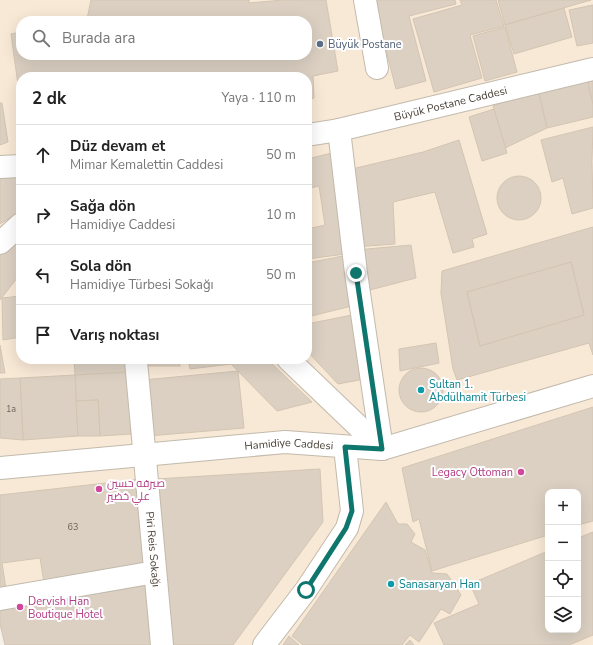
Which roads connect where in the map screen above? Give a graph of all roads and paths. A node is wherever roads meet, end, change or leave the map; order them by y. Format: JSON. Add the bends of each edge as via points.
{"nodes":[{"id":1,"x":366,"y":0,"type":"edge"},
{"id":2,"x":377,"y":68,"type":"dead end"},
{"id":3,"x":593,"y":69,"type":"edge"},
{"id":4,"x":339,"y":130,"type":"junction"},
{"id":5,"x":312,"y":134,"type":"edge"},
{"id":6,"x":16,"y":166,"type":"edge"},
{"id":7,"x":0,"y":167,"type":"edge"},
{"id":8,"x":16,"y":229,"type":"edge"},
{"id":9,"x":0,"y":243,"type":"edge"},
{"id":10,"x":136,"y":364,"type":"edge"},
{"id":11,"x":293,"y":364,"type":"edge"},
{"id":12,"x":593,"y":386,"type":"edge"},
{"id":13,"x":345,"y":447,"type":"junction"},
{"id":14,"x":382,"y":449,"type":"junction"},
{"id":15,"x":144,"y":454,"type":"junction"},
{"id":16,"x":0,"y":468,"type":"edge"},
{"id":17,"x":155,"y":572,"type":"junction"},
{"id":18,"x":0,"y":600,"type":"edge"},
{"id":19,"x":162,"y":645,"type":"edge"},
{"id":20,"x":264,"y":645,"type":"edge"}],
"edges":[{"from":1,"to":2,"type":"street"},
{"from":3,"to":4,"type":"street","name":"Büyük Postane Caddesi"},
{"from":4,"to":5,"type":"street","name":"Büyük Postane Caddesi"},
{"from":4,"to":14,"type":"street","via":[[356,273]]},
{"from":6,"to":7,"type":"street"},
{"from":8,"to":9,"type":"street"},
{"from":10,"to":15,"type":"street","name":"Piri Reis Sokağı"},
{"from":11,"to":14,"type":"street"},
{"from":12,"to":14,"type":"street","name":"Hamidiye Caddesi"},
{"from":13,"to":14,"type":"street","name":"Hamidiye Caddesi"},
{"from":13,"to":15,"type":"street","name":"Hamidiye Caddesi","via":[[285,442]]},
{"from":13,"to":20,"type":"street","via":[[352,511],[346,528],[306,590]]},
{"from":15,"to":16,"type":"street","name":"Hamidiye Caddesi"},
{"from":15,"to":17,"type":"street","name":"Piri Reis Sokağı"},
{"from":17,"to":18,"type":"street"},
{"from":17,"to":19,"type":"street","name":"Piri Reis Sokağı"}]}
